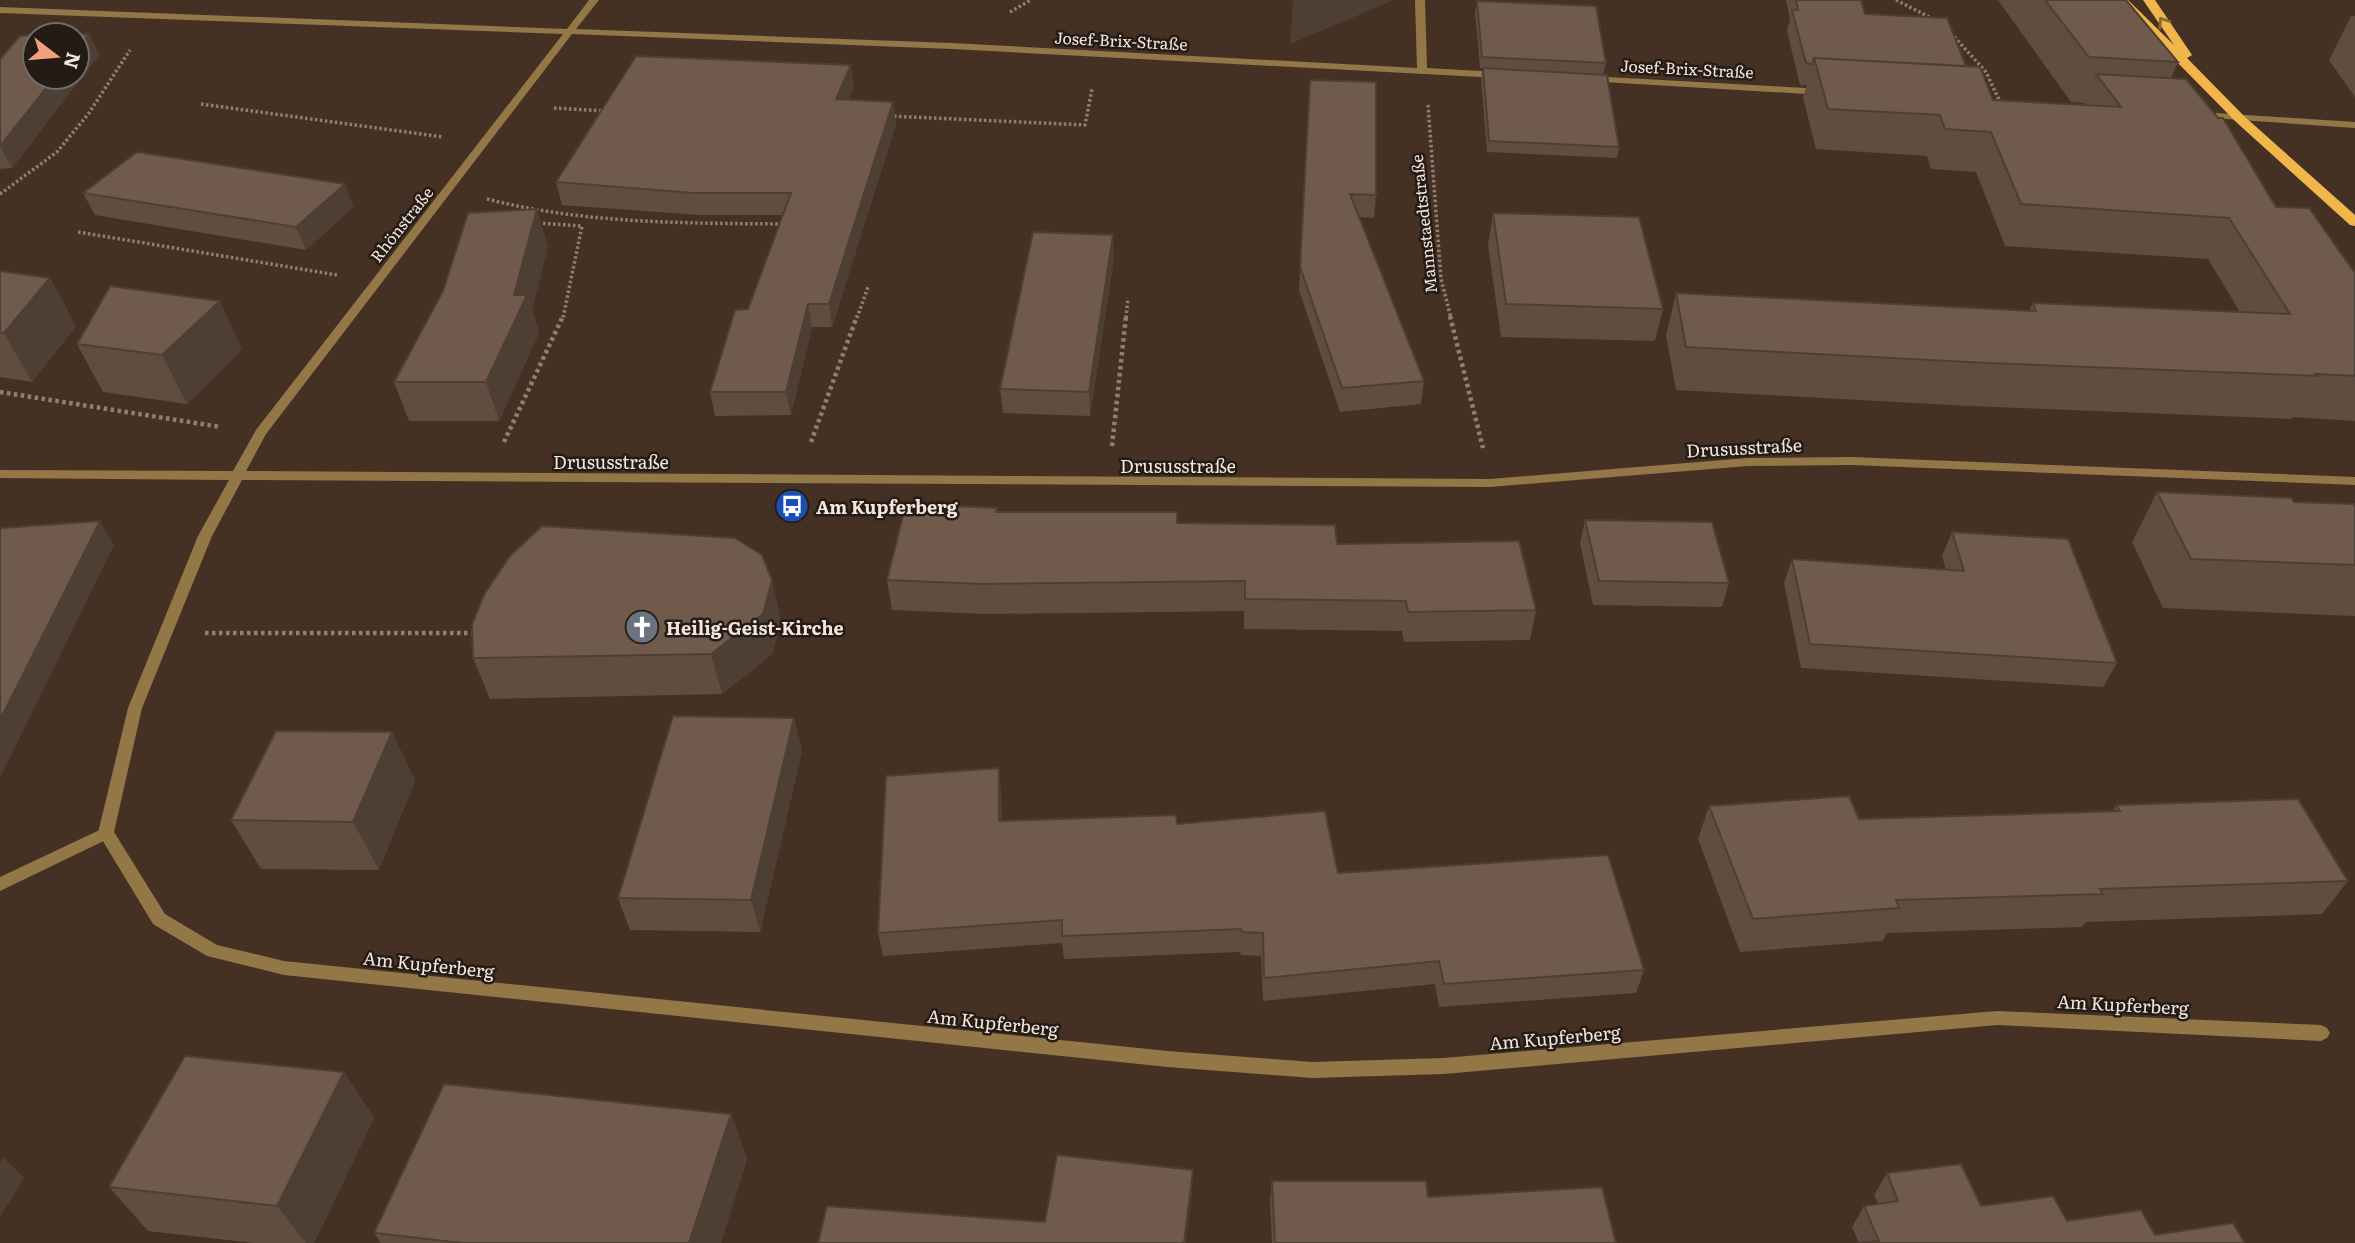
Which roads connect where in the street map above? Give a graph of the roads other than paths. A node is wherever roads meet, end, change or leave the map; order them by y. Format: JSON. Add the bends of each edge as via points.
{"nodes":[{"id":1,"x":594,"y":0,"type":"edge"},
{"id":2,"x":1420,"y":0,"type":"edge"},
{"id":3,"x":2122,"y":0,"type":"edge"},
{"id":4,"x":2149,"y":0,"type":"edge"},
{"id":5,"x":0,"y":10,"type":"edge"},
{"id":6,"x":568,"y":34,"type":"junction"},
{"id":7,"x":1422,"y":71,"type":"junction"},
{"id":8,"x":1516,"y":75,"type":"edge"},
{"id":9,"x":1583,"y":79,"type":"edge"},
{"id":10,"x":2205,"y":84,"type":"junction"},
{"id":11,"x":1838,"y":93,"type":"edge"},
{"id":12,"x":2188,"y":115,"type":"edge"},
{"id":13,"x":2240,"y":119,"type":"junction"},
{"id":14,"x":2355,"y":125,"type":"edge"},
{"id":15,"x":2355,"y":222,"type":"edge"},
{"id":16,"x":238,"y":473,"type":"junction"},
{"id":17,"x":0,"y":474,"type":"edge"},
{"id":18,"x":2355,"y":481,"type":"edge"},
{"id":19,"x":106,"y":833,"type":"junction"},
{"id":20,"x":0,"y":884,"type":"edge"},
{"id":21,"x":2320,"y":1032,"type":"dead end"}],
"edges":[{"from":1,"to":6,"type":"street","name":"Rhönstraße"},
{"from":2,"to":7,"type":"street"},
{"from":3,"to":10,"type":"main road"},
{"from":10,"to":4,"type":"main road","one_way":true},
{"from":5,"to":6,"type":"street","name":"Josef-Brix-Straße"},
{"from":6,"to":7,"type":"street","name":"Josef-Brix-Straße","via":[[952,46]]},
{"from":6,"to":16,"type":"street","name":"Rhönstraße","via":[[260,433]]},
{"from":7,"to":8,"type":"street","name":"Josef-Brix-Straße"},
{"from":9,"to":11,"type":"street","name":"Josef-Brix-Straße"},
{"from":10,"to":13,"type":"main road"},
{"from":12,"to":13,"type":"street"},
{"from":13,"to":14,"type":"street"},
{"from":13,"to":15,"type":"main road"},
{"from":16,"to":17,"type":"street","name":"Drususstraße"},
{"from":16,"to":18,"type":"street","name":"Drususstraße","via":[[1490,483],[1748,462],[1839,461]]},
{"from":16,"to":19,"type":"street","via":[[205,536],[135,708]]},
{"from":19,"to":20,"type":"street"},
{"from":19,"to":21,"type":"street","name":"Am Kupferberg","via":[[159,919],[212,951],[284,968],[1168,1059],[1312,1070],[1444,1066],[1997,1018]]}]}
